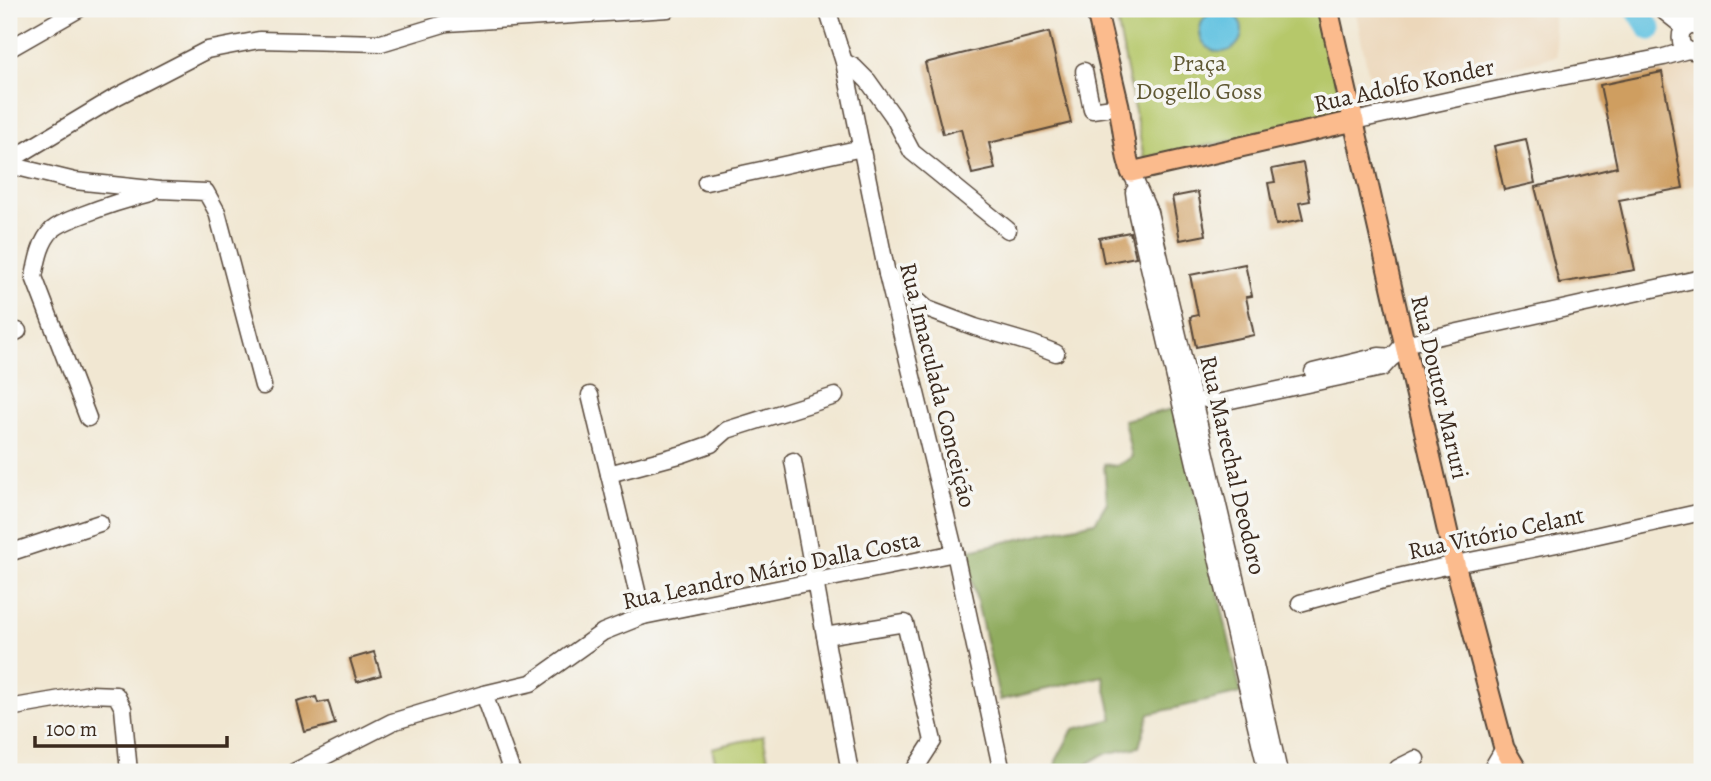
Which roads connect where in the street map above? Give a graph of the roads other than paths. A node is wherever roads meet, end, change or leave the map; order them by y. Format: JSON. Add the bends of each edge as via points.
{"nodes":[{"id":1,"x":79,"y":9,"type":"edge"},
{"id":2,"x":668,"y":9,"type":"edge"},
{"id":3,"x":827,"y":9,"type":"edge"},
{"id":4,"x":1096,"y":9,"type":"edge"},
{"id":5,"x":1328,"y":9,"type":"edge"},
{"id":6,"x":1661,"y":9,"type":"edge"},
{"id":7,"x":506,"y":14,"type":"edge"},
{"id":8,"x":1702,"y":28,"type":"edge"},
{"id":9,"x":1689,"y":40,"type":"edge"},
{"id":10,"x":9,"y":49,"type":"edge"},
{"id":11,"x":844,"y":62,"type":"junction"},
{"id":12,"x":1084,"y":71,"type":"dead end"},
{"id":13,"x":1119,"y":106,"type":"junction"},
{"id":14,"x":1354,"y":121,"type":"junction"},
{"id":15,"x":862,"y":148,"type":"junction"},
{"id":16,"x":9,"y":163,"type":"edge"},
{"id":17,"x":1131,"y":172,"type":"junction"},
{"id":18,"x":705,"y":182,"type":"dead end"},
{"id":19,"x":160,"y":190,"type":"junction"},
{"id":20,"x":1008,"y":230,"type":"dead end"},
{"id":21,"x":887,"y":274,"type":"junction"},
{"id":22,"x":1702,"y":278,"type":"edge"},
{"id":23,"x":1398,"y":350,"type":"junction"},
{"id":24,"x":1056,"y":353,"type":"dead end"},
{"id":25,"x":263,"y":386,"type":"dead end"},
{"id":26,"x":590,"y":395,"type":"dead end"},
{"id":27,"x":835,"y":396,"type":"dead end"},
{"id":28,"x":1194,"y":402,"type":"junction"},
{"id":29,"x":88,"y":418,"type":"dead end"},
{"id":30,"x":793,"y":461,"type":"dead end"},
{"id":31,"x":609,"y":474,"type":"junction"},
{"id":32,"x":1702,"y":512,"type":"edge"},
{"id":33,"x":100,"y":523,"type":"dead end"},
{"id":34,"x":9,"y":553,"type":"edge"},
{"id":35,"x":955,"y":553,"type":"junction"},
{"id":36,"x":1455,"y":564,"type":"junction"},
{"id":37,"x":816,"y":581,"type":"junction"},
{"id":38,"x":1300,"y":603,"type":"dead end"},
{"id":39,"x":643,"y":616,"type":"junction"},
{"id":40,"x":825,"y":636,"type":"junction"},
{"id":41,"x":484,"y":694,"type":"junction"},
{"id":42,"x":9,"y":708,"type":"edge"},
{"id":43,"x":1504,"y":748,"type":"junction"},
{"id":44,"x":1416,"y":759,"type":"dead end"},
{"id":45,"x":129,"y":772,"type":"edge"},
{"id":46,"x":294,"y":772,"type":"edge"},
{"id":47,"x":512,"y":772,"type":"edge"},
{"id":48,"x":850,"y":772,"type":"edge"},
{"id":49,"x":913,"y":772,"type":"edge"},
{"id":50,"x":1002,"y":772,"type":"edge"},
{"id":51,"x":1267,"y":772,"type":"edge"},
{"id":52,"x":1279,"y":772,"type":"edge"},
{"id":53,"x":1396,"y":772,"type":"edge"},
{"id":54,"x":1490,"y":772,"type":"edge"},
{"id":55,"x":1518,"y":772,"type":"edge"}],
"edges":[{"from":1,"to":10,"type":"street"},
{"from":2,"to":7,"type":"street"},
{"from":3,"to":11,"type":"street","name":"Rua Imaculada Conceição"},
{"from":4,"to":13,"type":"main road","name":"Rua Marechal Deodoro"},
{"from":5,"to":14,"type":"main road","name":"Rua Doutor Maruri"},
{"from":6,"to":9,"type":"street"},
{"from":7,"to":16,"type":"street","via":[[447,23],[382,43],[259,40],[207,50],[114,98]]},
{"from":8,"to":9,"type":"street","via":[[1694,24]]},
{"from":9,"to":14,"type":"street","name":"Rua Adolfo Konder","via":[[1667,56]]},
{"from":11,"to":15,"type":"street","name":"Rua Imaculada Conceição"},
{"from":11,"to":20,"type":"street","via":[[868,81],[912,152]]},
{"from":12,"to":13,"type":"street","via":[[1092,110]]},
{"from":13,"to":17,"type":"main road","name":"Rua Marechal Deodoro"},
{"from":14,"to":17,"type":"main road","name":"Rua Adolfo Konder"},
{"from":14,"to":23,"type":"main road","name":"Rua Doutor Maruri"},
{"from":15,"to":18,"type":"street"},
{"from":15,"to":21,"type":"street","name":"Rua Imaculada Conceição"},
{"from":16,"to":19,"type":"street","via":[[75,181]]},
{"from":17,"to":28,"type":"street","name":"Rua Marechal Deodoro","via":[[1137,215]]},
{"from":19,"to":25,"type":"street","via":[[206,192],[217,212]]},
{"from":19,"to":29,"type":"street","via":[[65,222],[52,230],[37,261],[34,277]]},
{"from":21,"to":24,"type":"street","via":[[928,309]]},
{"from":21,"to":35,"type":"street","name":"Rua Imaculada Conceição"},
{"from":22,"to":23,"type":"street"},
{"from":23,"to":28,"type":"street"},
{"from":23,"to":36,"type":"main road","name":"Rua Doutor Maruri"},
{"from":26,"to":31,"type":"street"},
{"from":27,"to":31,"type":"street","via":[[727,430],[711,444],[683,454]]},
{"from":28,"to":51,"type":"street","name":"Rua Marechal Deodoro"},
{"from":28,"to":52,"type":"street","name":"Rua Marechal Deodoro"},
{"from":30,"to":37,"type":"street"},
{"from":31,"to":39,"type":"street"},
{"from":32,"to":36,"type":"street","name":"Rua Vitório Celant"},
{"from":33,"to":34,"type":"street"},
{"from":35,"to":37,"type":"street","name":"Rua Leandro Mário Dalla Costa"},
{"from":35,"to":50,"type":"street","name":"Rua Imaculada Conceição"},
{"from":36,"to":38,"type":"street","name":"Rua Vitório Celant"},
{"from":36,"to":43,"type":"main road","name":"Rua Doutor Maruri"},
{"from":37,"to":39,"type":"street","name":"Rua Leandro Mário Dalla Costa"},
{"from":37,"to":40,"type":"street"},
{"from":39,"to":41,"type":"street","name":"Rua Leandro Mário Dalla Costa","via":[[603,632],[531,683]]},
{"from":40,"to":48,"type":"street"},
{"from":40,"to":49,"type":"street","via":[[905,623],[933,741]]},
{"from":41,"to":46,"type":"street","name":"Rua Leandro Mário Dalla Costa","via":[[392,722]]},
{"from":41,"to":47,"type":"street"},
{"from":42,"to":45,"type":"street","via":[[90,694],[116,695],[123,708]]},
{"from":43,"to":54,"type":"street"},
{"from":43,"to":55,"type":"main road","name":"Rua Doutor Maruri"},
{"from":44,"to":53,"type":"street"}]}
